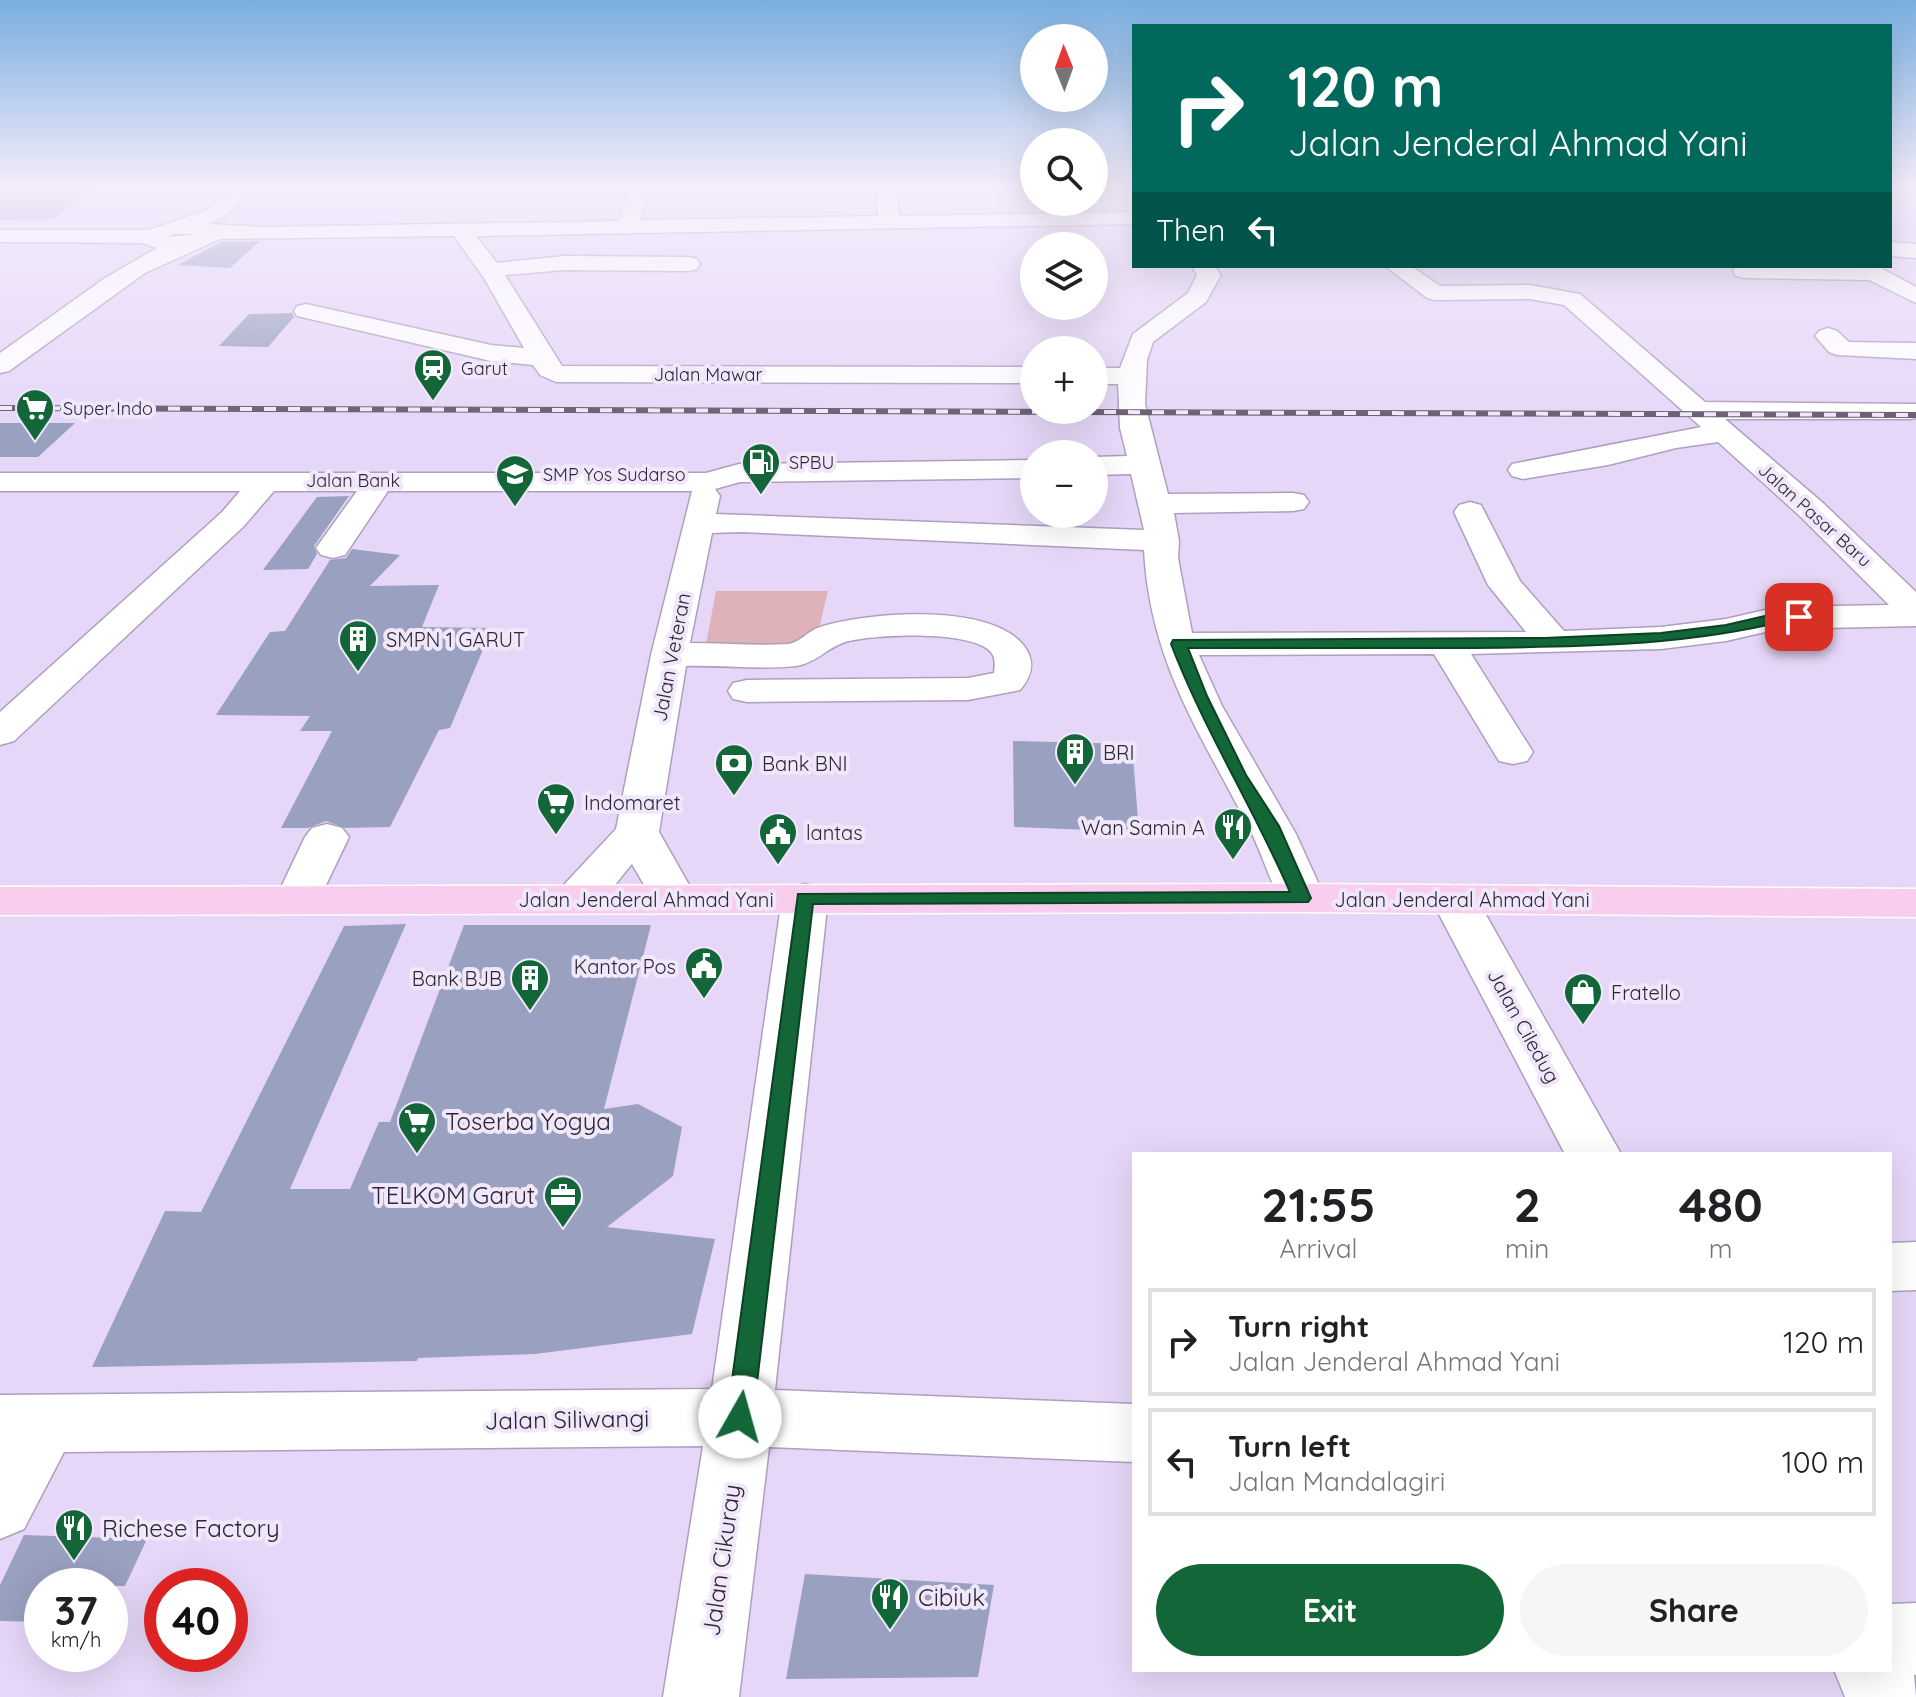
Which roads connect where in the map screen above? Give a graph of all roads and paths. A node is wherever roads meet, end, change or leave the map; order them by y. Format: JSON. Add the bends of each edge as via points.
{"nodes":[{"id":1,"x":131,"y":264,"type":"edge"},
{"id":2,"x":486,"y":264,"type":"edge"},
{"id":3,"x":549,"y":264,"type":"edge"},
{"id":4,"x":1204,"y":268,"type":"edge"},
{"id":5,"x":1399,"y":268,"type":"edge"},
{"id":6,"x":1865,"y":270,"type":"edge"},
{"id":7,"x":491,"y":271,"type":"junction"},
{"id":8,"x":1744,"y":271,"type":"dead end"},
{"id":9,"x":1916,"y":296,"type":"edge"},
{"id":10,"x":306,"y":311,"type":"dead end"},
{"id":11,"x":1828,"y":336,"type":"dead end"},
{"id":12,"x":1916,"y":351,"type":"edge"},
{"id":13,"x":544,"y":358,"type":"junction"},
{"id":14,"x":0,"y":365,"type":"edge"},
{"id":15,"x":1020,"y":375,"type":"edge"},
{"id":16,"x":1108,"y":376,"type":"edge"},
{"id":17,"x":1131,"y":376,"type":"junction"},
{"id":18,"x":1910,"y":411,"type":"dead end"},
{"id":19,"x":1705,"y":416,"type":"junction"},
{"id":20,"x":1145,"y":464,"type":"junction"},
{"id":21,"x":1108,"y":465,"type":"edge"},
{"id":22,"x":1020,"y":469,"type":"edge"},
{"id":23,"x":1523,"y":470,"type":"dead end"},
{"id":24,"x":267,"y":480,"type":"junction"},
{"id":25,"x":380,"y":480,"type":"junction"},
{"id":26,"x":0,"y":482,"type":"edge"},
{"id":27,"x":707,"y":482,"type":"junction"},
{"id":28,"x":1293,"y":502,"type":"dead end"},
{"id":29,"x":1470,"y":512,"type":"dead end"},
{"id":30,"x":1159,"y":523,"type":"junction"},
{"id":31,"x":698,"y":524,"type":"junction"},
{"id":32,"x":333,"y":548,"type":"dead end"},
{"id":33,"x":1916,"y":614,"type":"edge"},
{"id":34,"x":1445,"y":642,"type":"junction"},
{"id":35,"x":1554,"y":642,"type":"junction"},
{"id":36,"x":1178,"y":644,"type":"junction"},
{"id":37,"x":669,"y":655,"type":"junction"},
{"id":38,"x":798,"y":672,"type":"junction"},
{"id":39,"x":747,"y":691,"type":"dead end"},
{"id":40,"x":0,"y":733,"type":"edge"},
{"id":41,"x":1513,"y":752,"type":"dead end"},
{"id":42,"x":637,"y":832,"type":"junction"},
{"id":43,"x":327,"y":837,"type":"dead end"},
{"id":44,"x":805,"y":898,"type":"junction"},
{"id":45,"x":1302,"y":898,"type":"junction"},
{"id":46,"x":576,"y":899,"type":"junction"},
{"id":47,"x":674,"y":899,"type":"junction"},
{"id":48,"x":1454,"y":899,"type":"junction"},
{"id":49,"x":298,"y":900,"type":"junction"},
{"id":50,"x":0,"y":901,"type":"edge"},
{"id":51,"x":1916,"y":903,"type":"edge"},
{"id":52,"x":1592,"y":1152,"type":"edge"},
{"id":53,"x":1916,"y":1266,"type":"edge"},
{"id":54,"x":1892,"y":1267,"type":"edge"},
{"id":55,"x":740,"y":1417,"type":"junction"},
{"id":56,"x":23,"y":1424,"type":"edge"},
{"id":57,"x":1132,"y":1433,"type":"edge"},
{"id":58,"x":0,"y":1507,"type":"edge"},
{"id":59,"x":1916,"y":1639,"type":"edge"},
{"id":60,"x":1892,"y":1640,"type":"edge"},
{"id":61,"x":1872,"y":1672,"type":"edge"},
{"id":62,"x":701,"y":1697,"type":"edge"},
{"id":63,"x":1885,"y":1697,"type":"edge"}],
"edges":[{"from":1,"to":14,"type":"street"},
{"from":2,"to":7,"type":"street"},
{"from":3,"to":7,"type":"street"},
{"from":4,"to":17,"type":"street","via":[[1209,275],[1205,287],[1142,339]]},
{"from":5,"to":19,"type":"street","name":"Jalan Pasar Baru","via":[[1435,293],[1539,293],[1572,299]]},
{"from":6,"to":8,"type":"street"},
{"from":6,"to":9,"type":"street"},
{"from":7,"to":13,"type":"street"},
{"from":10,"to":13,"type":"street","via":[[491,353]]},
{"from":11,"to":12,"type":"street","via":[[1846,350]]},
{"from":13,"to":15,"type":"street","name":"Jalan Mawar","via":[[556,374]]},
{"from":16,"to":17,"type":"street"},
{"from":17,"to":20,"type":"street"},
{"from":18,"to":19,"type":"street"},
{"from":19,"to":23,"type":"street","via":[[1676,439]]},
{"from":19,"to":33,"type":"street","name":"Jalan Pasar Baru","via":[[1836,531]]},
{"from":20,"to":21,"type":"street"},
{"from":20,"to":30,"type":"street"},
{"from":22,"to":27,"type":"street","name":"Jalan Bank","via":[[739,473]]},
{"from":24,"to":25,"type":"street","name":"Jalan Bank"},
{"from":24,"to":26,"type":"street","name":"Jalan Bank"},
{"from":24,"to":40,"type":"street","via":[[233,519]]},
{"from":25,"to":27,"type":"street","name":"Jalan Bank"},
{"from":25,"to":32,"type":"street"},
{"from":27,"to":31,"type":"street","name":"Jalan Veteran"},
{"from":28,"to":30,"type":"street"},
{"from":29,"to":35,"type":"street","via":[[1505,585]]},
{"from":30,"to":31,"type":"street"},
{"from":30,"to":36,"type":"street"},
{"from":31,"to":37,"type":"street","name":"Jalan Veteran"},
{"from":33,"to":35,"type":"street","via":[[1778,618],[1661,638]]},
{"from":34,"to":35,"type":"street"},
{"from":34,"to":36,"type":"street"},
{"from":34,"to":41,"type":"street"},
{"from":36,"to":45,"type":"street"},
{"from":37,"to":38,"type":"street"},
{"from":37,"to":42,"type":"street","name":"Jalan Veteran"},
{"from":38,"to":38,"type":"street","via":[[832,635],[859,629],[969,629],[1001,638],[1014,665],[1007,682],[968,689]]},
{"from":38,"to":39,"type":"street"},
{"from":42,"to":46,"type":"street"},
{"from":42,"to":47,"type":"street"},
{"from":43,"to":49,"type":"street"},
{"from":44,"to":45,"type":"main road","name":"Jalan Jenderal Ahmad Yani"},
{"from":44,"to":47,"type":"main road","name":"Jalan Jenderal Ahmad Yani"},
{"from":44,"to":55,"type":"street","name":"Jalan Cikuray"},
{"from":45,"to":48,"type":"main road","name":"Jalan Jenderal Ahmad Yani"},
{"from":46,"to":47,"type":"main road","name":"Jalan Jenderal Ahmad Yani"},
{"from":46,"to":49,"type":"main road","name":"Jalan Jenderal Ahmad Yani"},
{"from":48,"to":51,"type":"main road","name":"Jalan Jenderal Ahmad Yani"},
{"from":48,"to":52,"type":"street","name":"Jalan Ciledug"},
{"from":49,"to":50,"type":"main road","name":"Jalan Jenderal Ahmad Yani"},
{"from":53,"to":54,"type":"street"},
{"from":55,"to":56,"type":"street","name":"Jalan Siliwangi"},
{"from":55,"to":57,"type":"street","name":"Jalan Siliwangi"},
{"from":55,"to":62,"type":"street","name":"Jalan Cikuray"},
{"from":56,"to":58,"type":"street"},
{"from":59,"to":60,"type":"street"},
{"from":61,"to":63,"type":"street"}]}
